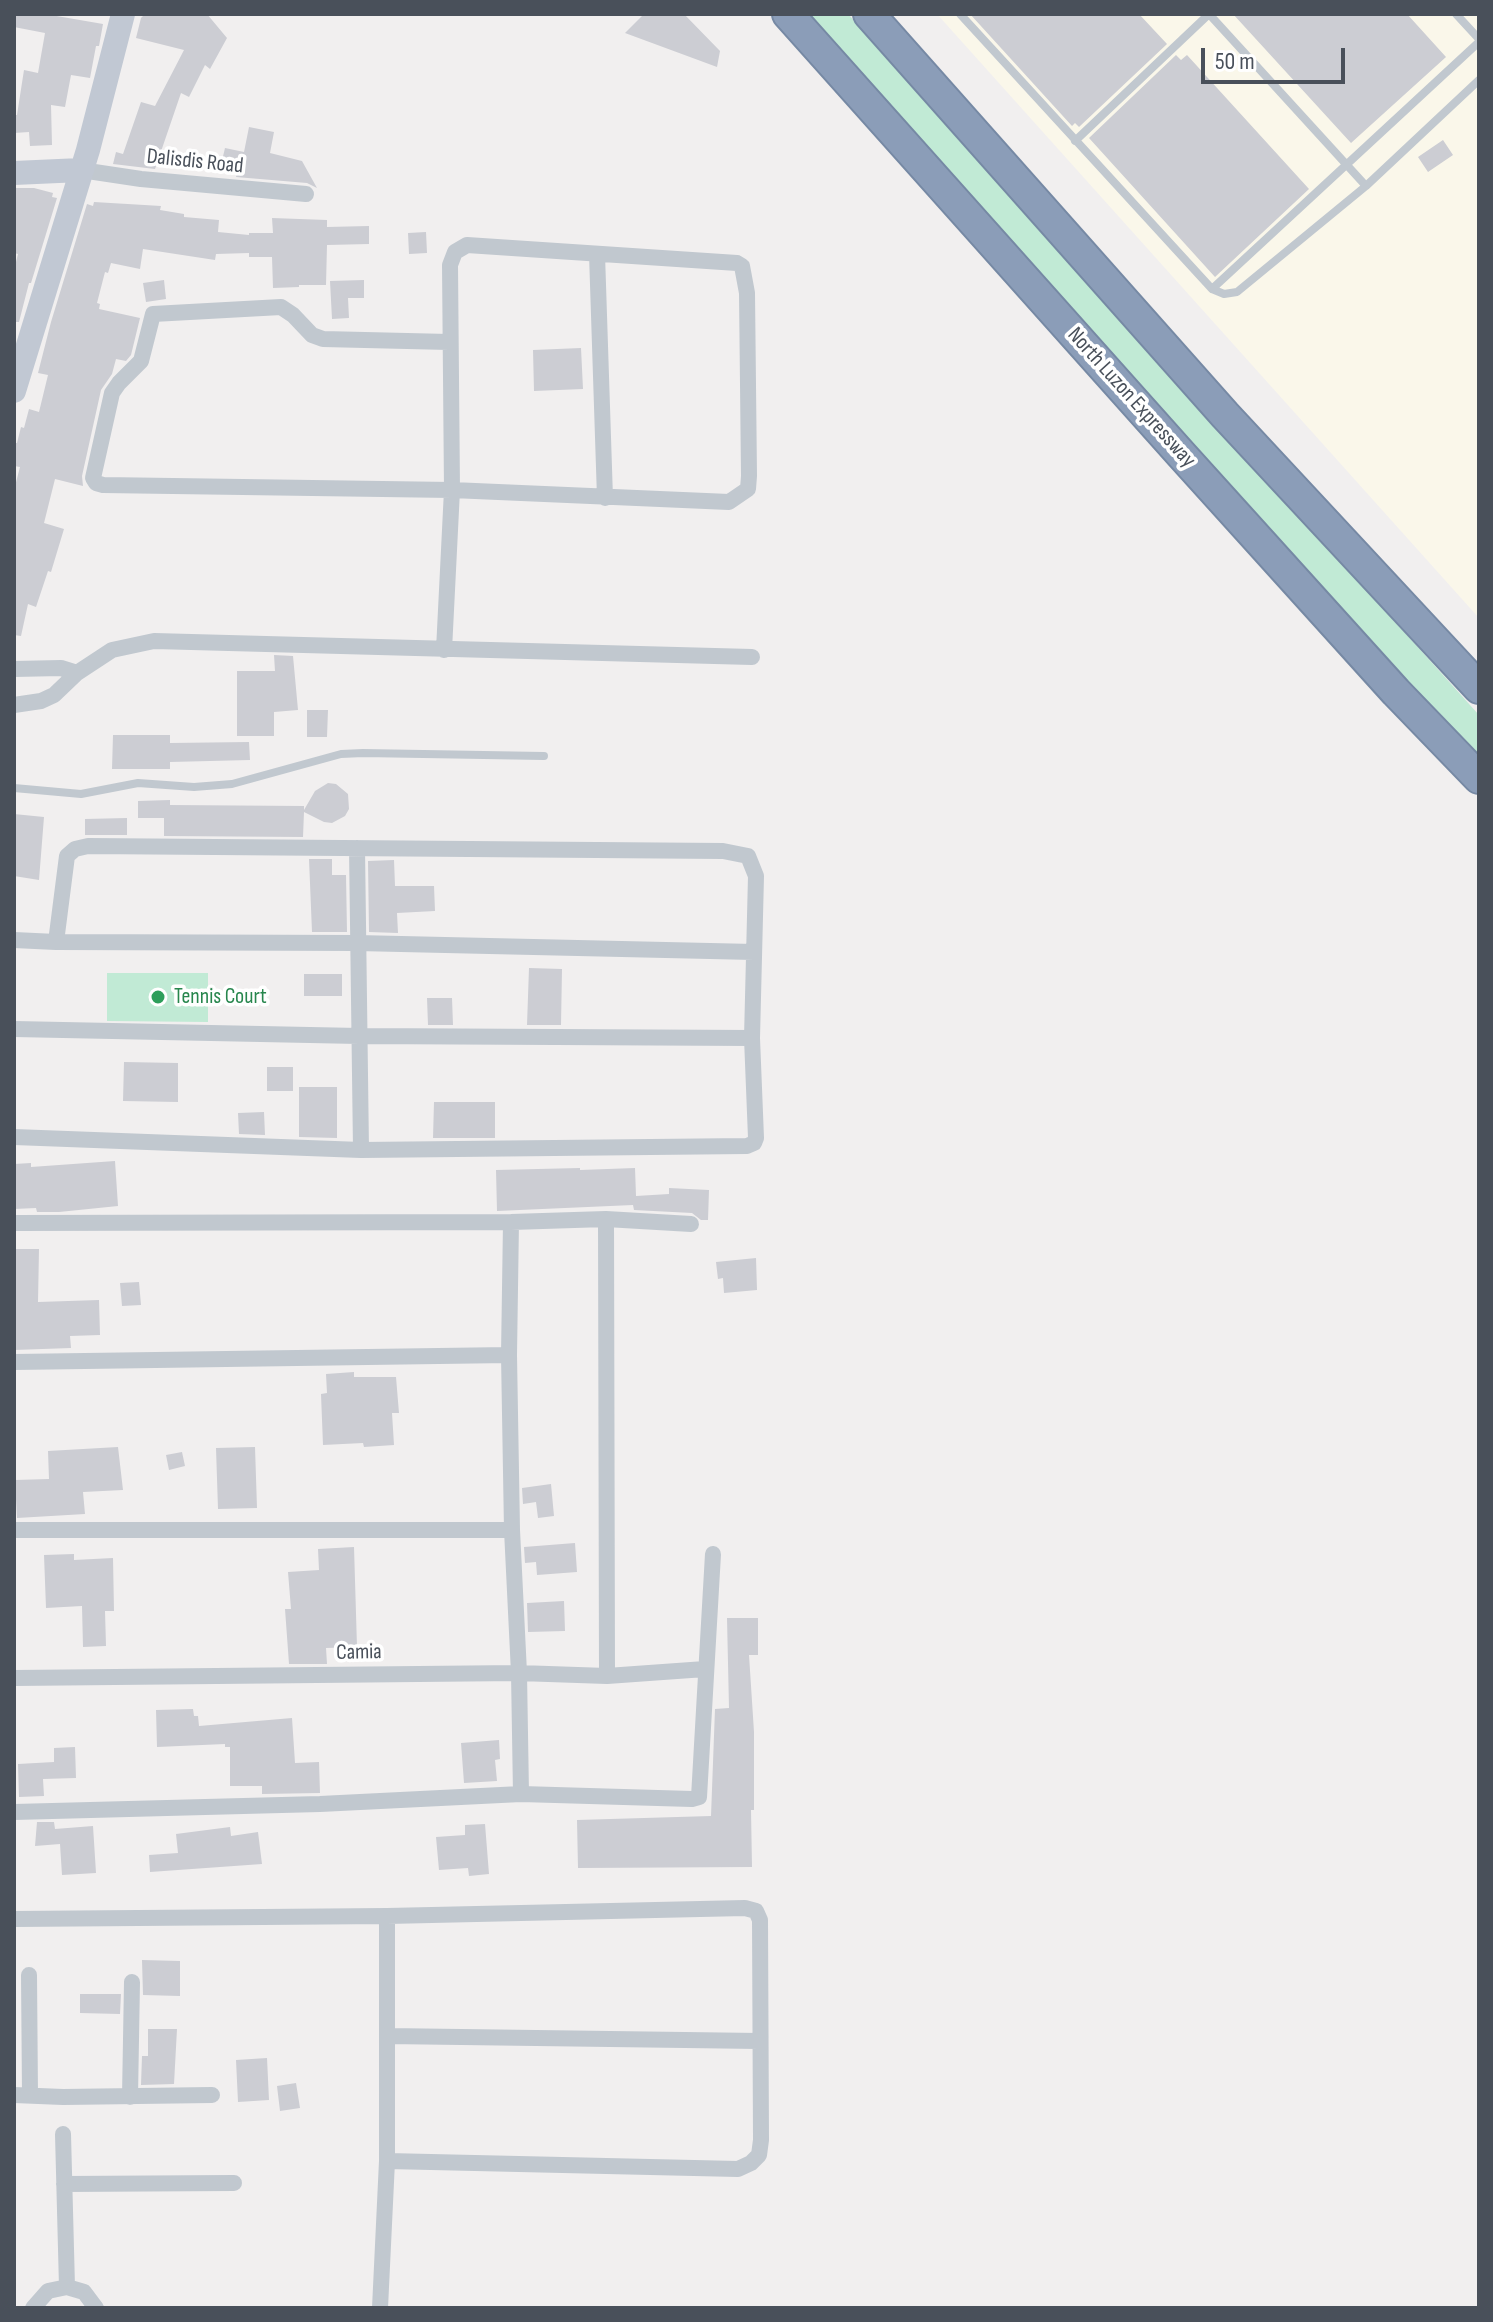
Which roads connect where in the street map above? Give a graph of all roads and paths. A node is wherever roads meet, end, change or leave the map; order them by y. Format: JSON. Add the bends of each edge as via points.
{"nodes":[{"id":1,"x":123,"y":14,"type":"edge"},
{"id":2,"x":788,"y":14,"type":"edge"},
{"id":3,"x":869,"y":14,"type":"edge"},
{"id":4,"x":960,"y":14,"type":"edge"},
{"id":5,"x":1209,"y":14,"type":"edge"},
{"id":6,"x":1456,"y":14,"type":"edge"},
{"id":7,"x":1479,"y":40,"type":"edge"},
{"id":8,"x":1479,"y":80,"type":"edge"},
{"id":9,"x":1075,"y":141,"type":"junction"},
{"id":10,"x":1347,"y":165,"type":"junction"},
{"id":11,"x":81,"y":170,"type":"junction"},
{"id":12,"x":14,"y":173,"type":"edge"},
{"id":13,"x":1366,"y":186,"type":"junction"},
{"id":14,"x":306,"y":194,"type":"dead end"},
{"id":15,"x":597,"y":254,"type":"junction"},
{"id":16,"x":1212,"y":289,"type":"junction"},
{"id":17,"x":449,"y":342,"type":"junction"},
{"id":18,"x":14,"y":391,"type":"edge"},
{"id":19,"x":452,"y":490,"type":"junction"},
{"id":20,"x":605,"y":498,"type":"junction"},
{"id":21,"x":444,"y":650,"type":"junction"},
{"id":22,"x":752,"y":657,"type":"dead end"},
{"id":23,"x":14,"y":669,"type":"edge"},
{"id":24,"x":77,"y":673,"type":"junction"},
{"id":25,"x":1479,"y":688,"type":"edge"},
{"id":26,"x":14,"y":705,"type":"edge"},
{"id":27,"x":544,"y":756,"type":"dead end"},
{"id":28,"x":1479,"y":778,"type":"edge"},
{"id":29,"x":14,"y":788,"type":"edge"},
{"id":30,"x":357,"y":848,"type":"junction"},
{"id":31,"x":14,"y":940,"type":"edge"},
{"id":32,"x":56,"y":942,"type":"junction"},
{"id":33,"x":357,"y":943,"type":"junction"},
{"id":34,"x":754,"y":952,"type":"junction"},
{"id":35,"x":14,"y":1029,"type":"edge"},
{"id":36,"x":359,"y":1036,"type":"junction"},
{"id":37,"x":752,"y":1038,"type":"junction"},
{"id":38,"x":14,"y":1137,"type":"edge"},
{"id":39,"x":361,"y":1150,"type":"junction"},
{"id":40,"x":606,"y":1219,"type":"junction"},
{"id":41,"x":511,"y":1222,"type":"junction"},
{"id":42,"x":14,"y":1223,"type":"edge"},
{"id":43,"x":691,"y":1224,"type":"dead end"},
{"id":44,"x":509,"y":1355,"type":"junction"},
{"id":45,"x":14,"y":1362,"type":"edge"},
{"id":46,"x":14,"y":1530,"type":"edge"},
{"id":47,"x":512,"y":1530,"type":"junction"},
{"id":48,"x":713,"y":1554,"type":"dead end"},
{"id":49,"x":705,"y":1669,"type":"junction"},
{"id":50,"x":519,"y":1673,"type":"junction"},
{"id":51,"x":607,"y":1676,"type":"junction"},
{"id":52,"x":14,"y":1678,"type":"edge"},
{"id":53,"x":521,"y":1794,"type":"junction"},
{"id":54,"x":14,"y":1812,"type":"edge"},
{"id":55,"x":387,"y":1916,"type":"junction"},
{"id":56,"x":14,"y":1919,"type":"edge"},
{"id":57,"x":29,"y":1975,"type":"dead end"},
{"id":58,"x":132,"y":1982,"type":"dead end"},
{"id":59,"x":387,"y":2036,"type":"junction"},
{"id":60,"x":759,"y":2041,"type":"junction"},
{"id":61,"x":22,"y":2095,"type":"edge"},
{"id":62,"x":212,"y":2095,"type":"dead end"},
{"id":63,"x":130,"y":2097,"type":"junction"},
{"id":64,"x":63,"y":2134,"type":"dead end"},
{"id":65,"x":387,"y":2161,"type":"junction"},
{"id":66,"x":234,"y":2183,"type":"dead end"},
{"id":67,"x":64,"y":2184,"type":"junction"},
{"id":68,"x":67,"y":2287,"type":"junction"},
{"id":69,"x":33,"y":2308,"type":"edge"},
{"id":70,"x":96,"y":2308,"type":"edge"},
{"id":71,"x":380,"y":2308,"type":"edge"}],
"edges":[{"from":1,"to":11,"type":"main road"},
{"from":2,"to":28,"type":"highway","name":"North Luzon Expressway"},
{"from":3,"to":25,"type":"highway","via":[[1225,415]]},
{"from":4,"to":9,"type":"lane"},
{"from":5,"to":9,"type":"lane"},
{"from":5,"to":10,"type":"lane"},
{"from":6,"to":7,"type":"lane"},
{"from":7,"to":10,"type":"lane"},
{"from":8,"to":13,"type":"lane"},
{"from":9,"to":16,"type":"lane"},
{"from":10,"to":13,"type":"lane"},
{"from":10,"to":16,"type":"lane"},
{"from":11,"to":12,"type":"main road"},
{"from":11,"to":14,"type":"street","name":"Dalisdis Road"},
{"from":11,"to":18,"type":"main road"},
{"from":13,"to":16,"type":"lane","via":[[1237,292]]},
{"from":15,"to":17,"type":"street","via":[[459,248],[450,265]]},
{"from":15,"to":20,"type":"street"},
{"from":15,"to":20,"type":"street","via":[[737,263],[747,293],[748,489],[729,502]]},
{"from":17,"to":19,"type":"street"},
{"from":17,"to":19,"type":"street","via":[[323,339],[281,307],[153,314],[141,361],[112,393],[93,478],[103,485]]},
{"from":19,"to":20,"type":"street"},
{"from":19,"to":21,"type":"street"},
{"from":21,"to":22,"type":"street"},
{"from":21,"to":24,"type":"street","via":[[154,641],[112,650]]},
{"from":23,"to":24,"type":"street"},
{"from":24,"to":26,"type":"street","via":[[54,695]]},
{"from":27,"to":29,"type":"lane","via":[[341,754],[232,784],[138,783],[81,794]]},
{"from":30,"to":32,"type":"street","via":[[75,849],[63,872]]},
{"from":30,"to":33,"type":"street"},
{"from":30,"to":34,"type":"street","via":[[739,853],[748,856],[756,876]]},
{"from":31,"to":32,"type":"street"},
{"from":32,"to":33,"type":"street"},
{"from":33,"to":34,"type":"street"},
{"from":33,"to":36,"type":"street"},
{"from":34,"to":37,"type":"street"},
{"from":35,"to":36,"type":"street"},
{"from":36,"to":37,"type":"street"},
{"from":36,"to":39,"type":"street"},
{"from":37,"to":39,"type":"street","via":[[756,1138],[747,1146]]},
{"from":38,"to":39,"type":"street"},
{"from":40,"to":41,"type":"street"},
{"from":40,"to":43,"type":"street"},
{"from":40,"to":51,"type":"street"},
{"from":41,"to":42,"type":"street"},
{"from":41,"to":44,"type":"street"},
{"from":44,"to":45,"type":"street"},
{"from":44,"to":47,"type":"street"},
{"from":46,"to":47,"type":"street"},
{"from":47,"to":50,"type":"street"},
{"from":48,"to":49,"type":"street"},
{"from":49,"to":51,"type":"street","name":"Camia"},
{"from":49,"to":53,"type":"street","via":[[699,1797]]},
{"from":50,"to":51,"type":"street","name":"Camia"},
{"from":50,"to":52,"type":"street","name":"Camia"},
{"from":50,"to":53,"type":"street"},
{"from":53,"to":54,"type":"street"},
{"from":55,"to":56,"type":"street"},
{"from":55,"to":59,"type":"street"},
{"from":55,"to":60,"type":"street","via":[[756,1911]]},
{"from":57,"to":61,"type":"street"},
{"from":58,"to":63,"type":"street"},
{"from":59,"to":60,"type":"street"},
{"from":59,"to":65,"type":"street"},
{"from":60,"to":65,"type":"street","via":[[759,2155],[738,2169]]},
{"from":61,"to":63,"type":"street"},
{"from":62,"to":63,"type":"street"},
{"from":64,"to":67,"type":"street"},
{"from":65,"to":71,"type":"street"},
{"from":66,"to":67,"type":"street"},
{"from":67,"to":68,"type":"street"},
{"from":68,"to":69,"type":"street","via":[[48,2291]]},
{"from":68,"to":70,"type":"street","via":[[84,2292]]}]}
